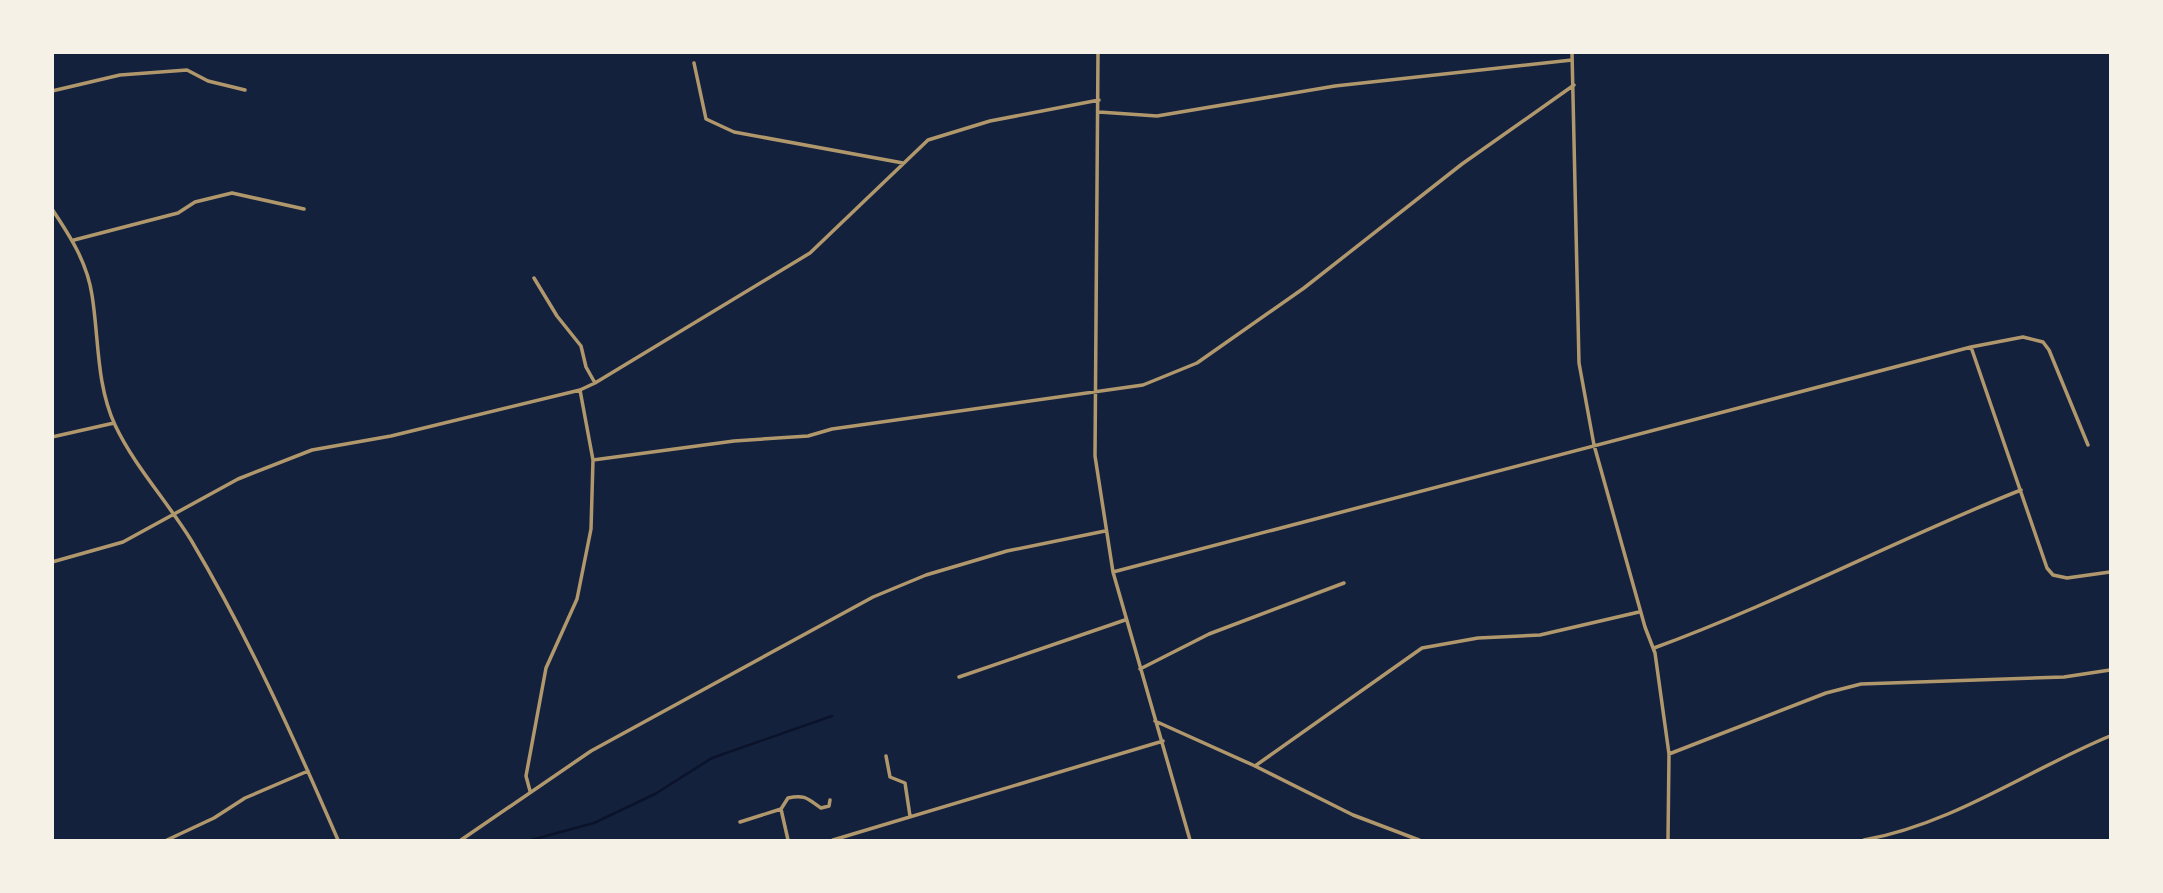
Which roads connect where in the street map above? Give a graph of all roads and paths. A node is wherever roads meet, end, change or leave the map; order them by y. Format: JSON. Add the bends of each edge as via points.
{"nodes":[{"id":1,"x":1098,"y":52,"type":"edge"},
{"id":2,"x":1572,"y":52,"type":"edge"},
{"id":3,"x":1573,"y":60,"type":"junction"},
{"id":4,"x":694,"y":63,"type":"dead end"},
{"id":5,"x":1574,"y":85,"type":"junction"},
{"id":6,"x":245,"y":89,"type":"dead end"},
{"id":7,"x":52,"y":91,"type":"edge"},
{"id":8,"x":1099,"y":100,"type":"junction"},
{"id":9,"x":1099,"y":112,"type":"junction"},
{"id":10,"x":903,"y":163,"type":"junction"},
{"id":11,"x":52,"y":209,"type":"edge"},
{"id":12,"x":304,"y":209,"type":"dead end"},
{"id":13,"x":73,"y":240,"type":"junction"},
{"id":14,"x":534,"y":278,"type":"dead end"},
{"id":15,"x":1970,"y":347,"type":"junction"},
{"id":16,"x":595,"y":383,"type":"junction"},
{"id":17,"x":580,"y":390,"type":"junction"},
{"id":18,"x":1094,"y":391,"type":"junction"},
{"id":19,"x":114,"y":424,"type":"junction"},
{"id":20,"x":52,"y":437,"type":"edge"},
{"id":21,"x":2088,"y":444,"type":"dead end"},
{"id":22,"x":1594,"y":445,"type":"junction"},
{"id":23,"x":593,"y":460,"type":"junction"},
{"id":24,"x":2021,"y":490,"type":"junction"},
{"id":25,"x":173,"y":513,"type":"junction"},
{"id":26,"x":1105,"y":531,"type":"junction"},
{"id":27,"x":52,"y":562,"type":"edge"},
{"id":28,"x":1113,"y":572,"type":"junction"},
{"id":29,"x":2110,"y":572,"type":"edge"},
{"id":30,"x":1343,"y":583,"type":"dead end"},
{"id":31,"x":1640,"y":612,"type":"junction"},
{"id":32,"x":1125,"y":620,"type":"junction"},
{"id":33,"x":1654,"y":648,"type":"junction"},
{"id":34,"x":1140,"y":669,"type":"junction"},
{"id":35,"x":2110,"y":670,"type":"edge"},
{"id":36,"x":959,"y":677,"type":"dead end"},
{"id":37,"x":1156,"y":722,"type":"junction"},
{"id":38,"x":2110,"y":736,"type":"edge"},
{"id":39,"x":1163,"y":741,"type":"junction"},
{"id":40,"x":1669,"y":754,"type":"junction"},
{"id":41,"x":886,"y":756,"type":"dead end"},
{"id":42,"x":1255,"y":766,"type":"junction"},
{"id":43,"x":308,"y":771,"type":"junction"},
{"id":44,"x":530,"y":791,"type":"junction"},
{"id":45,"x":830,"y":800,"type":"dead end"},
{"id":46,"x":780,"y":809,"type":"junction"},
{"id":47,"x":910,"y":816,"type":"junction"},
{"id":48,"x":740,"y":822,"type":"dead end"},
{"id":49,"x":852,"y":834,"type":"junction"},
{"id":50,"x":167,"y":841,"type":"edge"},
{"id":51,"x":338,"y":841,"type":"edge"},
{"id":52,"x":461,"y":841,"type":"edge"},
{"id":53,"x":788,"y":841,"type":"edge"},
{"id":54,"x":833,"y":841,"type":"edge"},
{"id":55,"x":853,"y":841,"type":"edge"},
{"id":56,"x":1190,"y":841,"type":"edge"},
{"id":57,"x":1419,"y":841,"type":"edge"},
{"id":58,"x":1668,"y":841,"type":"edge"},
{"id":59,"x":1864,"y":841,"type":"edge"}],
"edges":[{"from":1,"to":8,"type":"street"},
{"from":2,"to":3,"type":"street"},
{"from":3,"to":5,"type":"street"},
{"from":3,"to":9,"type":"street","via":[[1335,86],[1157,116]]},
{"from":4,"to":10,"type":"street","via":[[706,119],[734,132]]},
{"from":5,"to":18,"type":"street","via":[[1197,363],[1143,385]]},
{"from":5,"to":22,"type":"street","via":[[1579,363]]},
{"from":6,"to":7,"type":"street","via":[[208,81],[187,70],[120,75]]},
{"from":8,"to":9,"type":"street"},
{"from":8,"to":10,"type":"street","via":[[990,121],[928,140]]},
{"from":9,"to":18,"type":"street"},
{"from":10,"to":16,"type":"street","via":[[810,253]]},
{"from":11,"to":13,"type":"street"},
{"from":12,"to":13,"type":"street","via":[[232,193],[195,202],[178,213]]},
{"from":13,"to":19,"type":"street","via":[[92,293],[101,378]]},
{"from":14,"to":16,"type":"street","via":[[581,346]]},
{"from":15,"to":21,"type":"street","via":[[2023,337],[2043,342]]},
{"from":15,"to":22,"type":"street"},
{"from":15,"to":24,"type":"street"},
{"from":16,"to":17,"type":"street"},
{"from":17,"to":23,"type":"street"},
{"from":17,"to":25,"type":"street","via":[[391,436],[312,450],[238,479]]},
{"from":18,"to":23,"type":"street","via":[[808,436]]},
{"from":18,"to":26,"type":"street","via":[[1095,456]]},
{"from":19,"to":20,"type":"street"},
{"from":19,"to":25,"type":"street"},
{"from":22,"to":28,"type":"street"},
{"from":22,"to":31,"type":"street"},
{"from":23,"to":44,"type":"street","via":[[586,564],[577,599],[546,668],[526,776]]},
{"from":24,"to":29,"type":"street","via":[[2053,575],[2067,578]]},
{"from":24,"to":33,"type":"street","via":[[1933,524],[1787,596]]},
{"from":25,"to":27,"type":"street","via":[[123,542]]},
{"from":25,"to":43,"type":"street","via":[[250,649]]},
{"from":26,"to":28,"type":"street"},
{"from":26,"to":44,"type":"street","via":[[1007,551],[926,575],[873,597],[641,722]]},
{"from":28,"to":32,"type":"street"},
{"from":30,"to":34,"type":"street","via":[[1209,634]]},
{"from":31,"to":33,"type":"street"},
{"from":31,"to":42,"type":"street","via":[[1540,635],[1467,639],[1422,648]]},
{"from":32,"to":34,"type":"street"},
{"from":32,"to":36,"type":"street"},
{"from":33,"to":40,"type":"street"},
{"from":34,"to":37,"type":"street"},
{"from":35,"to":40,"type":"street","via":[[2064,677],[1861,684],[1826,693]]},
{"from":37,"to":39,"type":"street"},
{"from":37,"to":42,"type":"street"},
{"from":38,"to":59,"type":"street","via":[[1945,816]]},
{"from":39,"to":47,"type":"street"},
{"from":39,"to":56,"type":"street"},
{"from":40,"to":58,"type":"street"},
{"from":41,"to":47,"type":"street","via":[[890,777],[905,783]]},
{"from":42,"to":57,"type":"street","via":[[1353,816]]},
{"from":43,"to":50,"type":"street","via":[[245,797]]},
{"from":43,"to":51,"type":"street"},
{"from":44,"to":52,"type":"street"},
{"from":45,"to":46,"type":"street","via":[[829,806],[821,808],[800,795],[788,798]]},
{"from":46,"to":48,"type":"street"},
{"from":46,"to":53,"type":"street"},
{"from":47,"to":49,"type":"street"},
{"from":49,"to":54,"type":"street"},
{"from":49,"to":55,"type":"street"}]}
